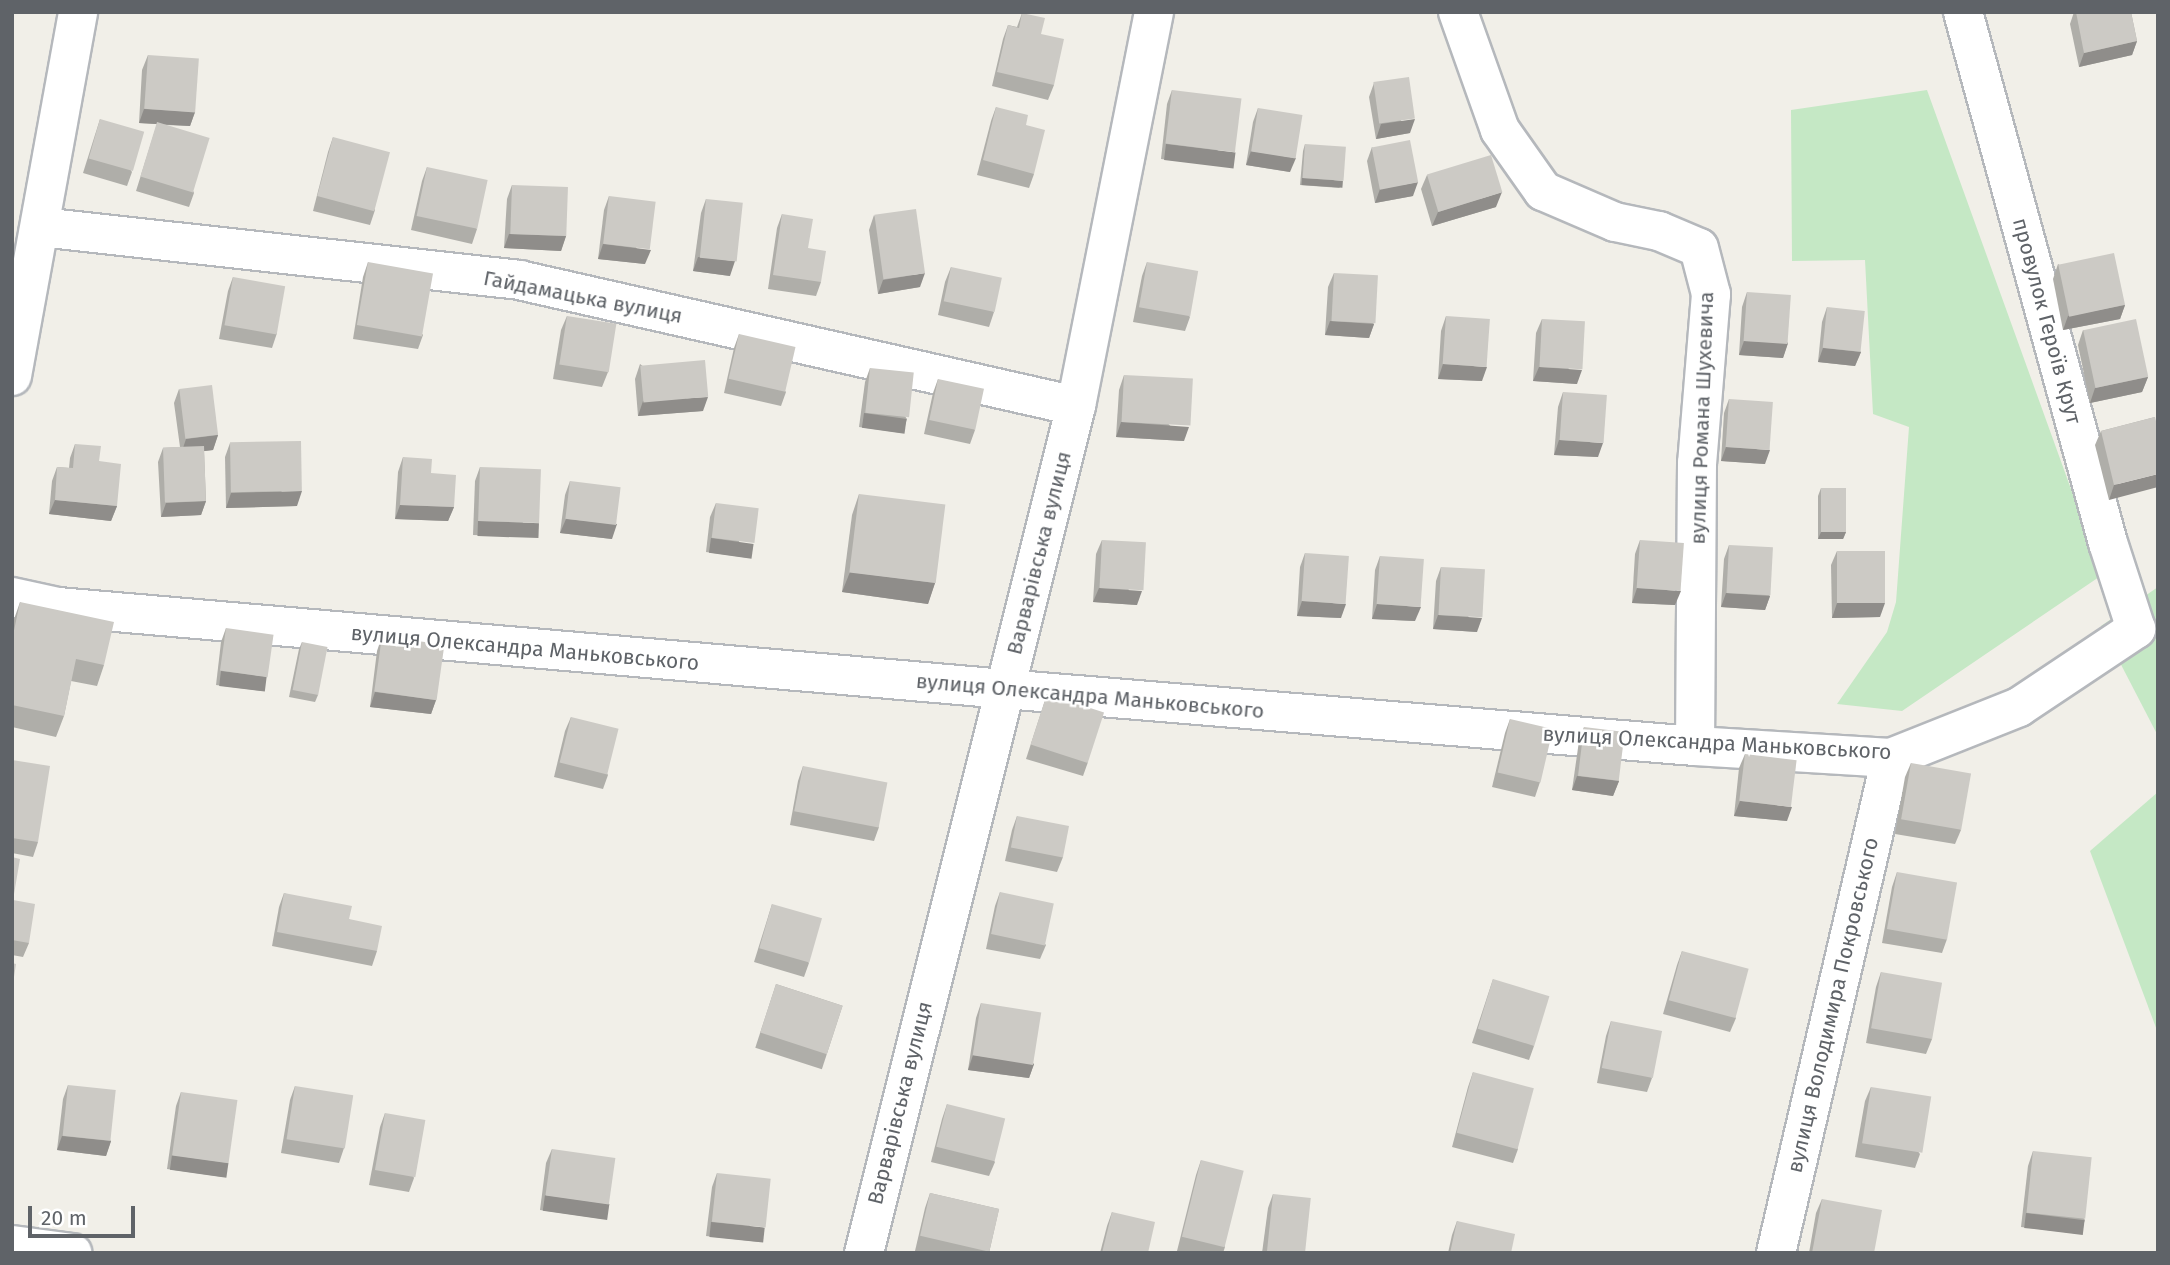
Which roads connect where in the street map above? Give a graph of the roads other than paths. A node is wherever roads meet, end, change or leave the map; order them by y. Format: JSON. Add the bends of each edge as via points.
{"nodes":[{"id":1,"x":78,"y":12,"type":"edge"},
{"id":2,"x":1154,"y":12,"type":"edge"},
{"id":3,"x":1458,"y":12,"type":"edge"},
{"id":4,"x":1963,"y":12,"type":"edge"},
{"id":5,"x":40,"y":227,"type":"junction"},
{"id":6,"x":12,"y":376,"type":"edge"},
{"id":7,"x":1076,"y":406,"type":"junction"},
{"id":8,"x":12,"y":597,"type":"edge"},
{"id":9,"x":2136,"y":629,"type":"joint"},
{"id":10,"x":1004,"y":689,"type":"junction"},
{"id":11,"x":1695,"y":746,"type":"junction"},
{"id":12,"x":1891,"y":758,"type":"junction"},
{"id":13,"x":12,"y":1245,"type":"edge"},
{"id":14,"x":72,"y":1253,"type":"edge"},
{"id":15,"x":864,"y":1253,"type":"edge"},
{"id":16,"x":1776,"y":1253,"type":"edge"}],
"edges":[{"from":1,"to":5,"type":"street"},
{"from":2,"to":7,"type":"street","name":"Варварівська вулиця"},
{"from":3,"to":11,"type":"street","name":"вулиця Романа Шухевича","via":[[1500,130],[1543,191],[1615,222],[1659,231],[1699,248],[1711,294],[1697,463]]},
{"from":4,"to":9,"type":"street","name":"провулок Героїв Крут","via":[[2108,543]]},
{"from":5,"to":6,"type":"street"},
{"from":5,"to":7,"type":"street","name":"Гайдамацька вулиця","via":[[519,280]]},
{"from":7,"to":10,"type":"street","name":"Варварівська вулиця"},
{"from":8,"to":10,"type":"street","name":"вулиця Олександра Маньковського","via":[[58,607]]},
{"from":9,"to":12,"type":"street","name":"вулиця Олександра Маньковського","via":[[2018,707]]},
{"from":10,"to":11,"type":"street","name":"вулиця Олександра Маньковського"},
{"from":10,"to":15,"type":"street","name":"Варварівська вулиця"},
{"from":11,"to":12,"type":"street","name":"вулиця Олександра Маньковського"},
{"from":12,"to":16,"type":"street","name":"вулиця Володимира Покровського"},
{"from":13,"to":14,"type":"street"}]}
